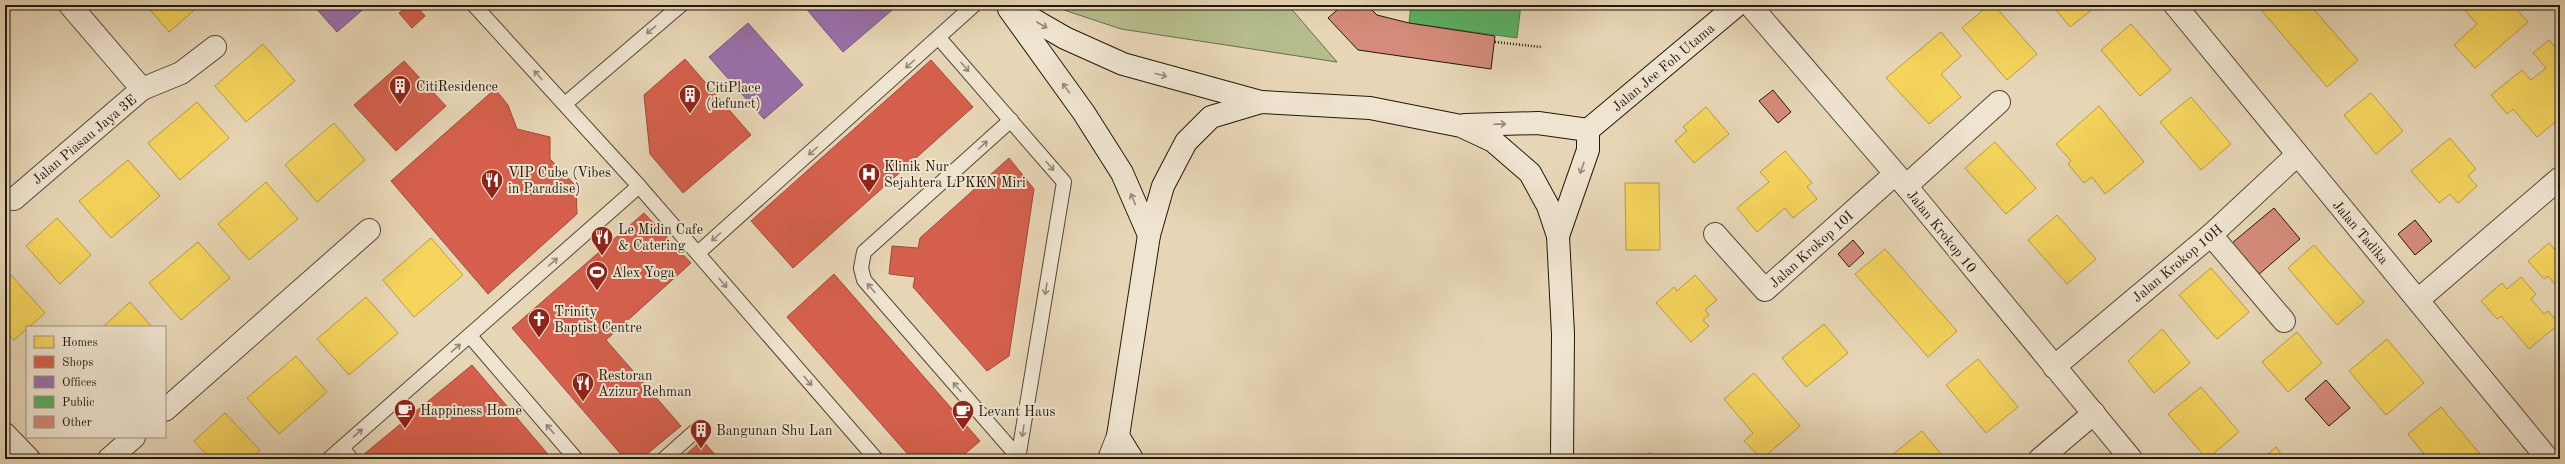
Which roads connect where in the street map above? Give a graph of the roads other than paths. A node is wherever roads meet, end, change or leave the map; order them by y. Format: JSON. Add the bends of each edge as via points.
{"nodes":[{"id":1,"x":70,"y":5,"type":"edge"},
{"id":2,"x":474,"y":5,"type":"edge"},
{"id":3,"x":681,"y":5,"type":"edge"},
{"id":4,"x":974,"y":5,"type":"edge"},
{"id":5,"x":1007,"y":5,"type":"edge"},
{"id":6,"x":1737,"y":5,"type":"edge"},
{"id":7,"x":1750,"y":5,"type":"edge"},
{"id":8,"x":2174,"y":5,"type":"edge"},
{"id":9,"x":939,"y":38,"type":"junction"},
{"id":10,"x":215,"y":47,"type":"dead end"},
{"id":11,"x":142,"y":89,"type":"junction"},
{"id":12,"x":1261,"y":102,"type":"junction"},
{"id":13,"x":1999,"y":102,"type":"dead end"},
{"id":14,"x":565,"y":104,"type":"junction"},
{"id":15,"x":1011,"y":120,"type":"junction"},
{"id":16,"x":1461,"y":126,"type":"junction"},
{"id":17,"x":1588,"y":130,"type":"junction"},
{"id":18,"x":2297,"y":155,"type":"junction"},
{"id":19,"x":2560,"y":178,"type":"edge"},
{"id":20,"x":1900,"y":180,"type":"junction"},
{"id":21,"x":639,"y":186,"type":"junction"},
{"id":22,"x":8,"y":198,"type":"edge"},
{"id":23,"x":369,"y":230,"type":"dead end"},
{"id":24,"x":1715,"y":234,"type":"dead end"},
{"id":25,"x":1149,"y":235,"type":"junction"},
{"id":26,"x":2211,"y":235,"type":"junction"},
{"id":27,"x":1558,"y":236,"type":"junction"},
{"id":28,"x":698,"y":253,"type":"junction"},
{"id":29,"x":2418,"y":300,"type":"junction"},
{"id":30,"x":2284,"y":321,"type":"dead end"},
{"id":31,"x":470,"y":336,"type":"junction"},
{"id":32,"x":2054,"y":367,"type":"junction"},
{"id":33,"x":166,"y":409,"type":"edge"},
{"id":34,"x":2094,"y":414,"type":"junction"},
{"id":35,"x":700,"y":427,"type":"dead end"},
{"id":36,"x":5,"y":434,"type":"edge"},
{"id":37,"x":1118,"y":436,"type":"junction"},
{"id":38,"x":133,"y":438,"type":"edge"},
{"id":39,"x":342,"y":448,"type":"junction"},
{"id":40,"x":29,"y":459,"type":"edge"},
{"id":41,"x":109,"y":459,"type":"edge"},
{"id":42,"x":329,"y":459,"type":"edge"},
{"id":43,"x":351,"y":459,"type":"edge"},
{"id":44,"x":576,"y":459,"type":"edge"},
{"id":45,"x":664,"y":459,"type":"edge"},
{"id":46,"x":876,"y":459,"type":"edge"},
{"id":47,"x":1019,"y":459,"type":"edge"},
{"id":48,"x":1108,"y":459,"type":"edge"},
{"id":49,"x":1132,"y":459,"type":"edge"},
{"id":50,"x":1562,"y":459,"type":"edge"},
{"id":51,"x":2040,"y":459,"type":"edge"},
{"id":52,"x":2131,"y":459,"type":"edge"},
{"id":53,"x":2548,"y":459,"type":"edge"}],
"edges":[{"from":1,"to":11,"type":"street","name":"Jalan Piasau Jaya 3E"},
{"from":14,"to":2,"type":"lane","one_way":true},
{"from":3,"to":14,"type":"lane","one_way":true},
{"from":4,"to":9,"type":"lane"},
{"from":5,"to":12,"type":"street","one_way":true,"via":[[1065,38],[1123,64]]},
{"from":25,"to":5,"type":"street","one_way":true,"via":[[1122,173],[1084,113]]},
{"from":6,"to":17,"type":"street","name":"Jalan Jee Foh Utama"},
{"from":7,"to":20,"type":"street","name":"Jalan Krokop 10"},
{"from":8,"to":18,"type":"street","name":"Jalan Tadika"},
{"from":9,"to":15,"type":"lane","one_way":true},
{"from":9,"to":28,"type":"lane","one_way":true},
{"from":10,"to":11,"type":"street","via":[[181,73]]},
{"from":11,"to":22,"type":"street","name":"Jalan Piasau Jaya 3E"},
{"from":12,"to":16,"type":"street","via":[[1370,108]]},
{"from":12,"to":25,"type":"street","via":[[1211,117],[1186,142],[1163,186]]},
{"from":13,"to":20,"type":"street"},
{"from":14,"to":21,"type":"lane"},
{"from":15,"to":47,"type":"lane","one_way":true,"via":[[1064,182]]},
{"from":47,"to":15,"type":"lane","one_way":true,"via":[[864,280],[861,268],[864,252]]},
{"from":16,"to":17,"type":"street","one_way":true,"via":[[1538,123]]},
{"from":16,"to":27,"type":"street","via":[[1493,141],[1530,173],[1548,206]]},
{"from":17,"to":27,"type":"street","one_way":true,"via":[[1588,150]]},
{"from":18,"to":26,"type":"street","name":"Jalan Krokop 10H"},
{"from":18,"to":29,"type":"street","name":"Jalan Tadika"},
{"from":19,"to":29,"type":"street"},
{"from":20,"to":24,"type":"street","name":"Jalan Krokop 10I","via":[[1765,290]]},
{"from":20,"to":32,"type":"street","name":"Jalan Krokop 10"},
{"from":21,"to":28,"type":"lane"},
{"from":31,"to":21,"type":"lane","one_way":true},
{"from":23,"to":33,"type":"street"},
{"from":25,"to":37,"type":"street"},
{"from":26,"to":30,"type":"street"},
{"from":26,"to":32,"type":"street","name":"Jalan Krokop 10H"},
{"from":27,"to":50,"type":"street","via":[[1563,334]]},
{"from":28,"to":46,"type":"lane","one_way":true},
{"from":29,"to":53,"type":"street","name":"Jalan Tadika"},
{"from":39,"to":31,"type":"lane","one_way":true},
{"from":44,"to":31,"type":"lane","one_way":true},
{"from":32,"to":34,"type":"street","name":"Jalan Krokop 10"},
{"from":34,"to":51,"type":"street"},
{"from":34,"to":52,"type":"street","name":"Jalan Krokop 10"},
{"from":35,"to":45,"type":"lane"},
{"from":36,"to":40,"type":"street"},
{"from":37,"to":48,"type":"street"},
{"from":37,"to":49,"type":"street"},
{"from":38,"to":41,"type":"street"},
{"from":39,"to":42,"type":"lane"},
{"from":39,"to":43,"type":"lane"}]}
